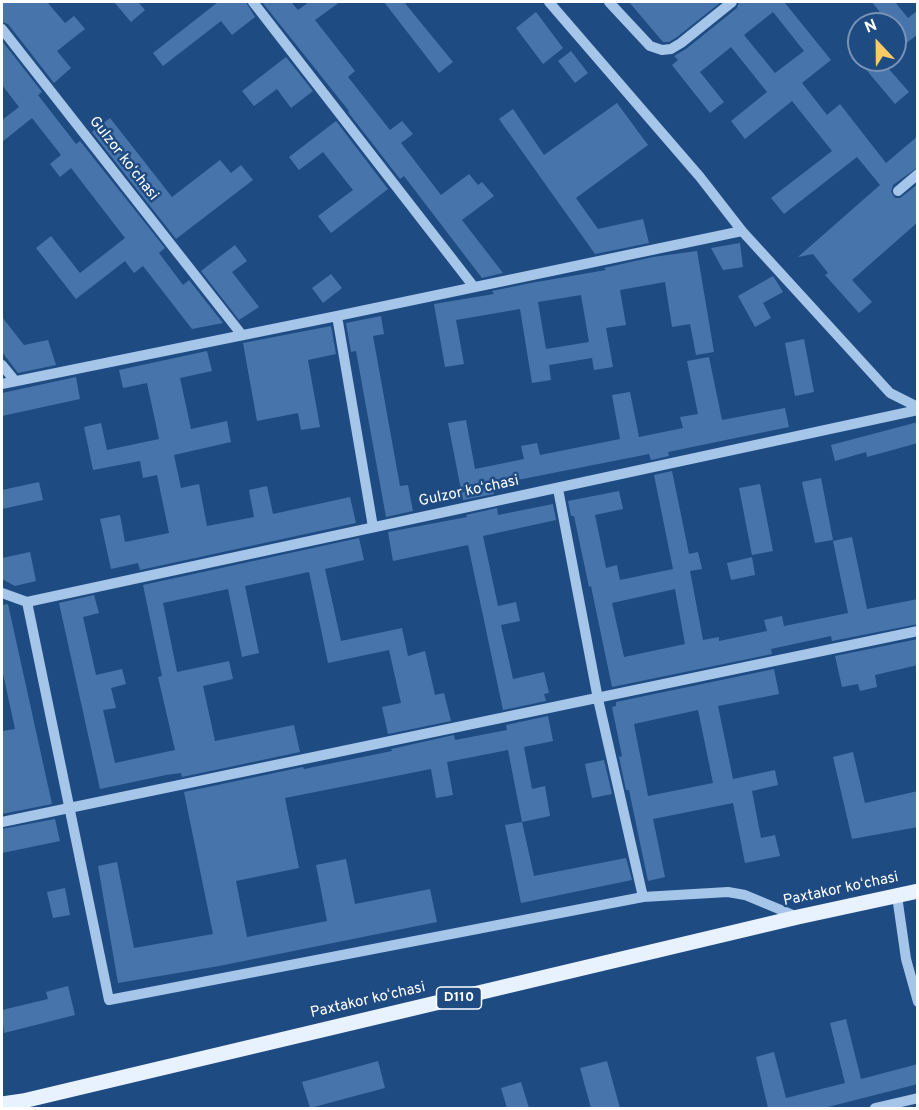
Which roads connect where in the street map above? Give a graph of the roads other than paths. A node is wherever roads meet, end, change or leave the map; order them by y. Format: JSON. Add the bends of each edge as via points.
{"nodes":[{"id":1,"x":253,"y":2,"type":"edge"},
{"id":2,"x":549,"y":2,"type":"edge"},
{"id":3,"x":609,"y":2,"type":"edge"},
{"id":4,"x":732,"y":2,"type":"edge"},
{"id":5,"x":2,"y":29,"type":"edge"},
{"id":6,"x":918,"y":174,"type":"edge"},
{"id":7,"x":898,"y":191,"type":"dead end"},
{"id":8,"x":742,"y":231,"type":"junction"},
{"id":9,"x":474,"y":286,"type":"junction"},
{"id":10,"x":337,"y":316,"type":"junction"},
{"id":11,"x":242,"y":335,"type":"junction"},
{"id":12,"x":2,"y":365,"type":"edge"},
{"id":13,"x":15,"y":381,"type":"junction"},
{"id":14,"x":2,"y":384,"type":"edge"},
{"id":15,"x":918,"y":408,"type":"edge"},
{"id":16,"x":558,"y":489,"type":"junction"},
{"id":17,"x":373,"y":527,"type":"junction"},
{"id":18,"x":2,"y":593,"type":"edge"},
{"id":19,"x":27,"y":602,"type":"junction"},
{"id":20,"x":918,"y":631,"type":"edge"},
{"id":21,"x":598,"y":699,"type":"junction"},
{"id":22,"x":70,"y":807,"type":"junction"},
{"id":23,"x":2,"y":822,"type":"edge"},
{"id":24,"x":918,"y":891,"type":"edge"},
{"id":25,"x":897,"y":896,"type":"junction"},
{"id":26,"x":643,"y":897,"type":"junction"},
{"id":27,"x":798,"y":917,"type":"junction"},
{"id":28,"x":918,"y":1002,"type":"edge"},
{"id":29,"x":918,"y":1098,"type":"edge"},
{"id":30,"x":2,"y":1104,"type":"edge"},
{"id":31,"x":875,"y":1108,"type":"edge"}],
"edges":[{"from":1,"to":9,"type":"street"},
{"from":2,"to":8,"type":"street","name":"Gulzor koʻchasi"},
{"from":3,"to":4,"type":"street","via":[[650,46],[662,50],[681,43]]},
{"from":5,"to":11,"type":"street","name":"Gulzor koʻchasi"},
{"from":6,"to":7,"type":"street"},
{"from":8,"to":9,"type":"street"},
{"from":8,"to":15,"type":"street","name":"Gulzor koʻchasi","via":[[890,393]]},
{"from":9,"to":10,"type":"street"},
{"from":10,"to":11,"type":"street"},
{"from":10,"to":17,"type":"street"},
{"from":11,"to":13,"type":"street"},
{"from":12,"to":13,"type":"street"},
{"from":13,"to":14,"type":"street"},
{"from":15,"to":16,"type":"street","name":"Gulzor koʻchasi"},
{"from":16,"to":17,"type":"street","name":"Gulzor koʻchasi"},
{"from":16,"to":21,"type":"street"},
{"from":17,"to":19,"type":"street","name":"Gulzor koʻchasi"},
{"from":18,"to":19,"type":"street"},
{"from":19,"to":22,"type":"street"},
{"from":20,"to":21,"type":"street"},
{"from":21,"to":22,"type":"street"},
{"from":21,"to":26,"type":"street"},
{"from":22,"to":23,"type":"street"},
{"from":22,"to":26,"type":"street","via":[[109,1000]]},
{"from":24,"to":25,"type":"main road","name":"Paxtakor koʻchasi","number":"D110"},
{"from":25,"to":27,"type":"main road","name":"Paxtakor koʻchasi","number":"D110"},
{"from":25,"to":28,"type":"street","via":[[906,959]]},
{"from":26,"to":27,"type":"street","via":[[728,892]]},
{"from":27,"to":30,"type":"main road","name":"Paxtakor koʻchasi","number":"D110"},
{"from":29,"to":31,"type":"street"}]}
